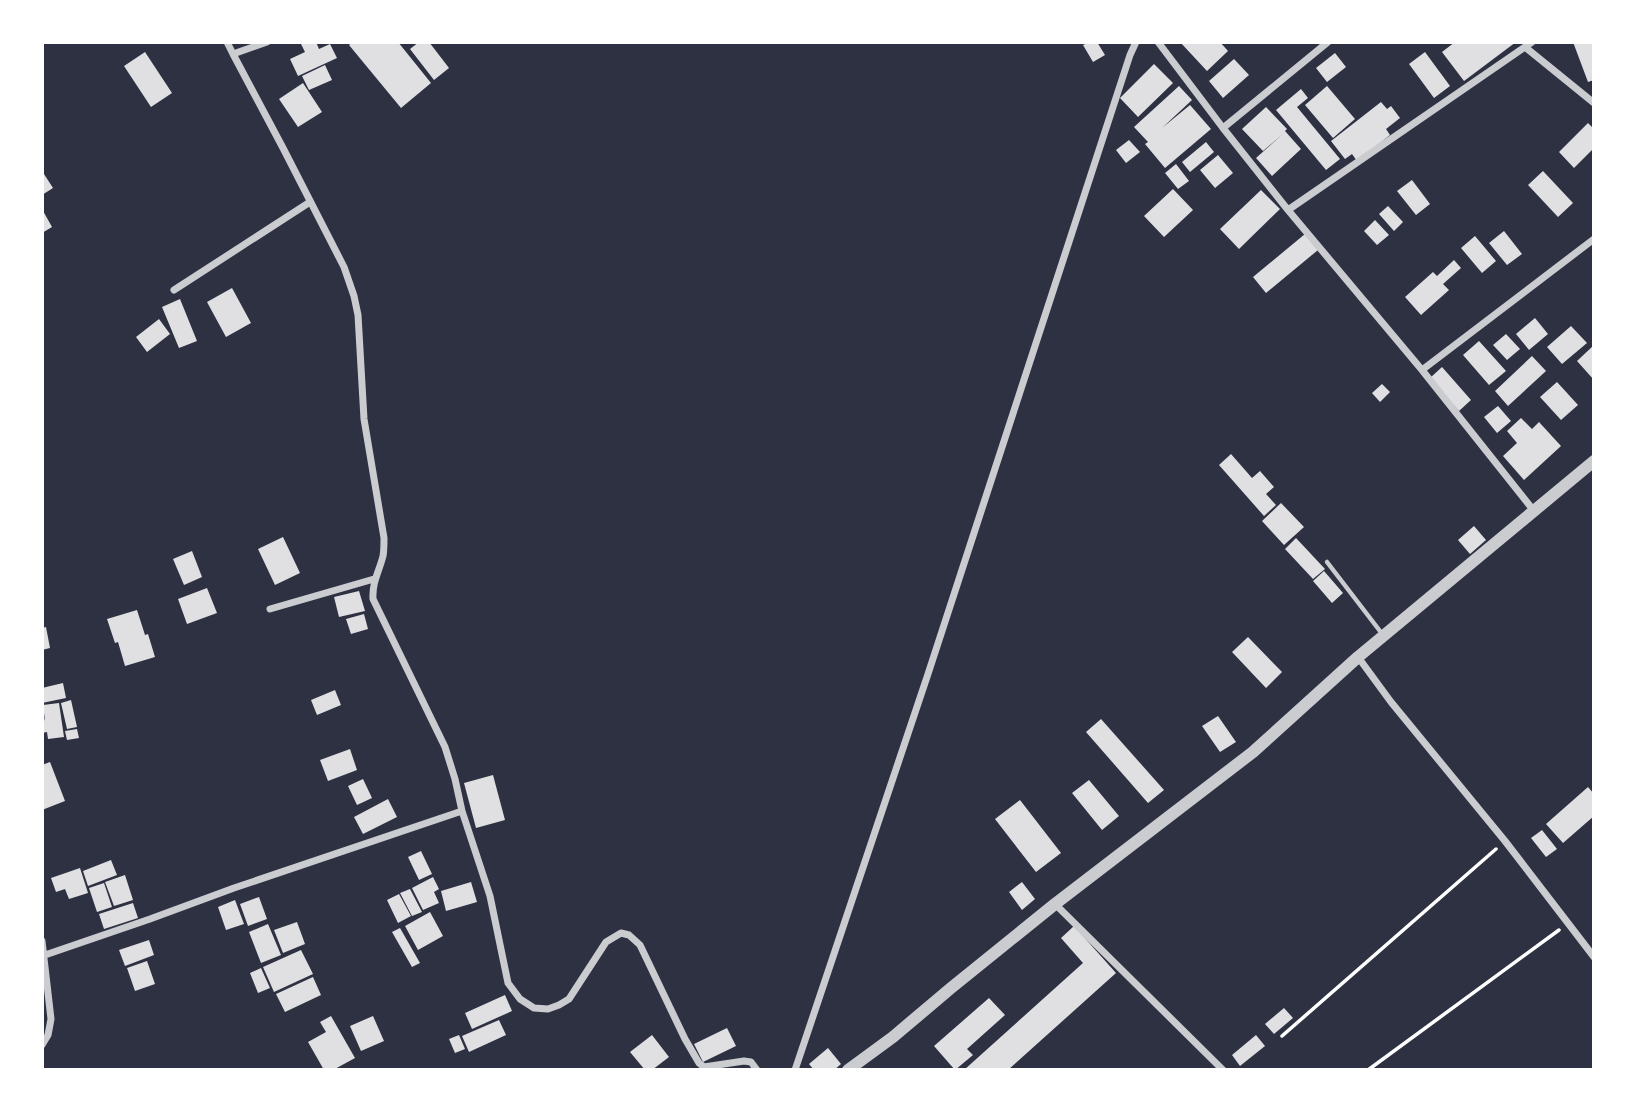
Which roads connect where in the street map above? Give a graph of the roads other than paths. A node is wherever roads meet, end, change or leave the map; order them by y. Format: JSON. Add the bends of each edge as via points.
{"nodes":[{"id":1,"x":228,"y":42,"type":"edge"},
{"id":2,"x":267,"y":42,"type":"edge"},
{"id":3,"x":1136,"y":42,"type":"edge"},
{"id":4,"x":1157,"y":42,"type":"edge"},
{"id":5,"x":1328,"y":42,"type":"edge"},
{"id":6,"x":1529,"y":45,"type":"edge"},
{"id":7,"x":233,"y":54,"type":"junction"},
{"id":8,"x":1594,"y":103,"type":"edge"},
{"id":9,"x":1223,"y":128,"type":"junction"},
{"id":10,"x":310,"y":202,"type":"junction"},
{"id":11,"x":1288,"y":210,"type":"junction"},
{"id":12,"x":1594,"y":239,"type":"edge"},
{"id":13,"x":174,"y":290,"type":"dead end"},
{"id":14,"x":1422,"y":370,"type":"junction"},
{"id":15,"x":1594,"y":461,"type":"edge"},
{"id":16,"x":1534,"y":511,"type":"junction"},
{"id":17,"x":1327,"y":562,"type":"dead end"},
{"id":18,"x":374,"y":579,"type":"junction"},
{"id":19,"x":270,"y":609,"type":"dead end"},
{"id":20,"x":1384,"y":636,"type":"junction"},
{"id":21,"x":1358,"y":657,"type":"junction"},
{"id":22,"x":462,"y":811,"type":"junction"},
{"id":23,"x":1055,"y":904,"type":"junction"},
{"id":24,"x":42,"y":941,"type":"edge"},
{"id":25,"x":45,"y":955,"type":"junction"},
{"id":26,"x":1594,"y":957,"type":"edge"},
{"id":27,"x":42,"y":1045,"type":"edge"},
{"id":28,"x":701,"y":1068,"type":"edge"},
{"id":29,"x":757,"y":1070,"type":"edge"},
{"id":30,"x":795,"y":1070,"type":"edge"},
{"id":31,"x":848,"y":1070,"type":"edge"},
{"id":32,"x":1223,"y":1070,"type":"edge"}],
"edges":[{"from":1,"to":7,"type":"street"},
{"from":2,"to":7,"type":"street"},
{"from":3,"to":30,"type":"street"},
{"from":4,"to":9,"type":"street"},
{"from":5,"to":9,"type":"street"},
{"from":6,"to":8,"type":"street"},
{"from":6,"to":11,"type":"street"},
{"from":7,"to":10,"type":"street"},
{"from":9,"to":11,"type":"street"},
{"from":10,"to":13,"type":"street"},
{"from":10,"to":18,"type":"street","via":[[344,267],[358,315],[365,419],[384,538]]},
{"from":11,"to":14,"type":"street"},
{"from":12,"to":14,"type":"street"},
{"from":14,"to":16,"type":"street"},
{"from":15,"to":16,"type":"street"},
{"from":16,"to":20,"type":"street"},
{"from":17,"to":20,"type":"lane"},
{"from":18,"to":19,"type":"street"},
{"from":18,"to":22,"type":"street","via":[[373,598],[445,747]]},
{"from":20,"to":21,"type":"street"},
{"from":21,"to":23,"type":"street","via":[[1253,752]]},
{"from":21,"to":26,"type":"street"},
{"from":22,"to":25,"type":"street"},
{"from":22,"to":28,"type":"street","via":[[490,896],[508,983],[520,999],[534,1009],[559,1005],[569,999],[606,943],[621,933],[629,935],[640,945]]},
{"from":23,"to":31,"type":"street"},
{"from":23,"to":32,"type":"street"},
{"from":24,"to":25,"type":"street"},
{"from":25,"to":27,"type":"street","via":[[51,1027]]},
{"from":28,"to":29,"type":"street","via":[[744,1061]]}]}
